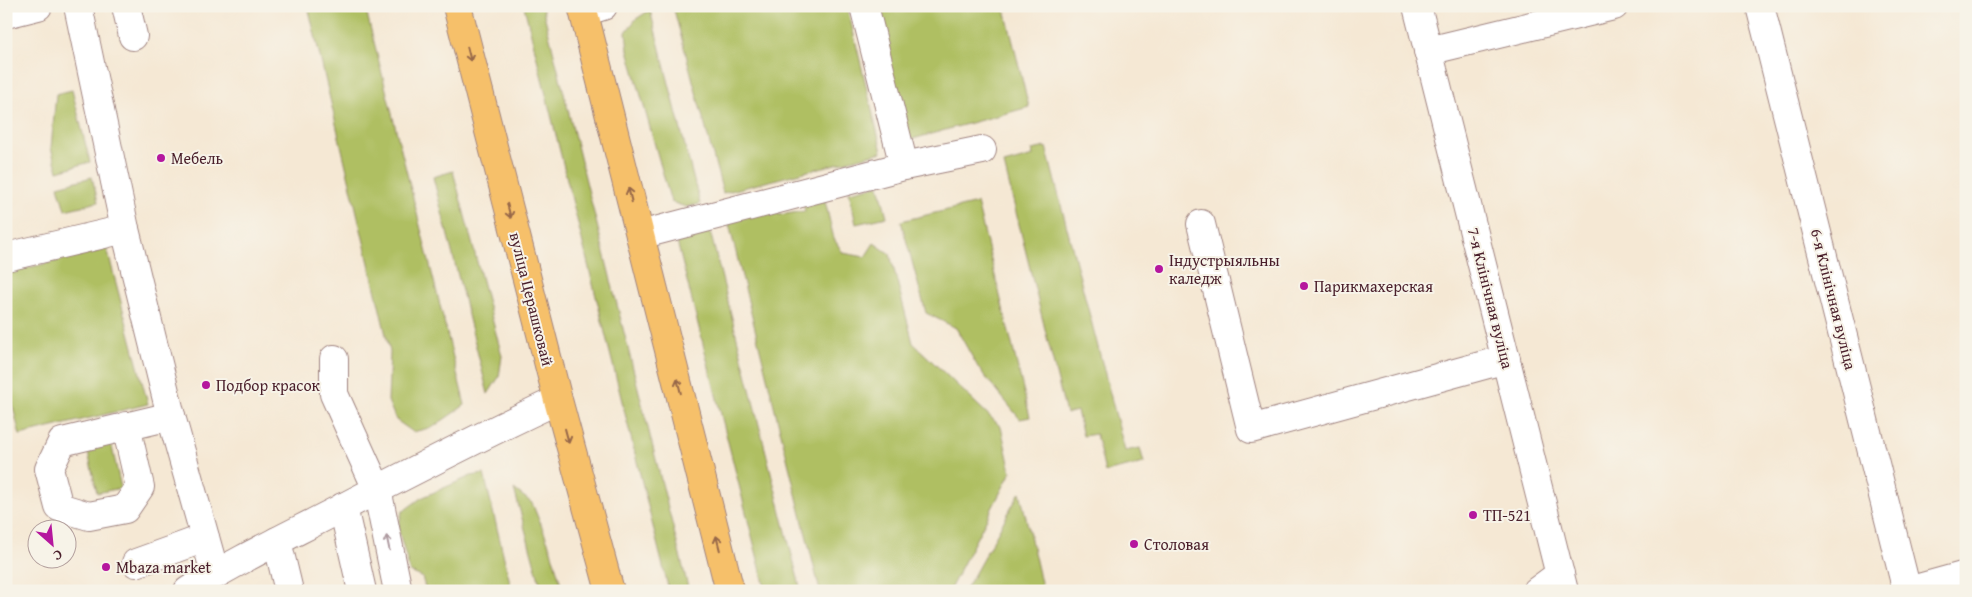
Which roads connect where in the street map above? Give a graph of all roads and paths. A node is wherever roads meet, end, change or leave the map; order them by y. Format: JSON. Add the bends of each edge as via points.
{"nodes":[{"id":1,"x":38,"y":6,"type":"edge"},
{"id":2,"x":78,"y":6,"type":"edge"},
{"id":3,"x":126,"y":6,"type":"edge"},
{"id":4,"x":457,"y":6,"type":"edge"},
{"id":5,"x":864,"y":6,"type":"edge"},
{"id":6,"x":1417,"y":6,"type":"edge"},
{"id":7,"x":1614,"y":6,"type":"edge"},
{"id":8,"x":1760,"y":6,"type":"edge"},
{"id":9,"x":590,"y":8,"type":"edge"},
{"id":10,"x":6,"y":14,"type":"edge"},
{"id":11,"x":133,"y":36,"type":"dead end"},
{"id":12,"x":1428,"y":51,"type":"junction"},
{"id":13,"x":982,"y":150,"type":"dead end"},
{"id":14,"x":904,"y":166,"type":"junction"},
{"id":15,"x":1201,"y":224,"type":"dead end"},
{"id":16,"x":125,"y":229,"type":"junction"},
{"id":17,"x":640,"y":235,"type":"junction"},
{"id":18,"x":6,"y":257,"type":"edge"},
{"id":19,"x":334,"y":359,"type":"dead end"},
{"id":20,"x":1506,"y":359,"type":"junction"},
{"id":21,"x":558,"y":400,"type":"junction"},
{"id":22,"x":171,"y":416,"type":"junction"},
{"id":23,"x":126,"y":426,"type":"dead end"},
{"id":24,"x":377,"y":489,"type":"junction"},
{"id":25,"x":343,"y":507,"type":"junction"},
{"id":26,"x":205,"y":538,"type":"junction"},
{"id":27,"x":277,"y":541,"type":"junction"},
{"id":28,"x":136,"y":563,"type":"dead end"},
{"id":29,"x":1966,"y":575,"type":"edge"},
{"id":30,"x":1562,"y":582,"type":"edge"},
{"id":31,"x":198,"y":585,"type":"edge"},
{"id":32,"x":289,"y":591,"type":"edge"},
{"id":33,"x":362,"y":591,"type":"edge"},
{"id":34,"x":398,"y":591,"type":"edge"},
{"id":35,"x":610,"y":591,"type":"edge"},
{"id":36,"x":730,"y":591,"type":"edge"},
{"id":37,"x":1537,"y":591,"type":"edge"},
{"id":38,"x":1907,"y":591,"type":"edge"}],
"edges":[{"from":1,"to":10,"type":"street"},
{"from":2,"to":16,"type":"street"},
{"from":3,"to":11,"type":"street"},
{"from":4,"to":21,"type":"main road","name":"вуліца Церашковай","one_way":true},
{"from":5,"to":14,"type":"street"},
{"from":6,"to":12,"type":"street","name":"7-я Клінічная вуліца"},
{"from":7,"to":12,"type":"street"},
{"from":8,"to":38,"type":"street","name":"6-я Клінічная вуліца"},
{"from":17,"to":9,"type":"main road","one_way":true},
{"from":12,"to":20,"type":"street","name":"7-я Клінічная вуліца"},
{"from":13,"to":14,"type":"street"},
{"from":14,"to":17,"type":"street"},
{"from":15,"to":20,"type":"street","via":[[1252,429]]},
{"from":16,"to":18,"type":"street"},
{"from":16,"to":22,"type":"street"},
{"from":36,"to":17,"type":"main road","one_way":true},
{"from":19,"to":24,"type":"street","via":[[334,394]]},
{"from":20,"to":30,"type":"street","name":"7-я Клінічная вуліца"},
{"from":21,"to":24,"type":"street","via":[[485,433]]},
{"from":21,"to":35,"type":"main road","name":"вуліца Церашковай","one_way":true},
{"from":22,"to":23,"type":"street"},
{"from":22,"to":26,"type":"street"},
{"from":24,"to":25,"type":"street"},
{"from":34,"to":24,"type":"street","one_way":true},
{"from":25,"to":27,"type":"street"},
{"from":25,"to":33,"type":"street"},
{"from":26,"to":28,"type":"street"},
{"from":26,"to":31,"type":"street"},
{"from":27,"to":31,"type":"street"},
{"from":27,"to":32,"type":"street"},
{"from":29,"to":38,"type":"street"},
{"from":30,"to":37,"type":"street"}]}
